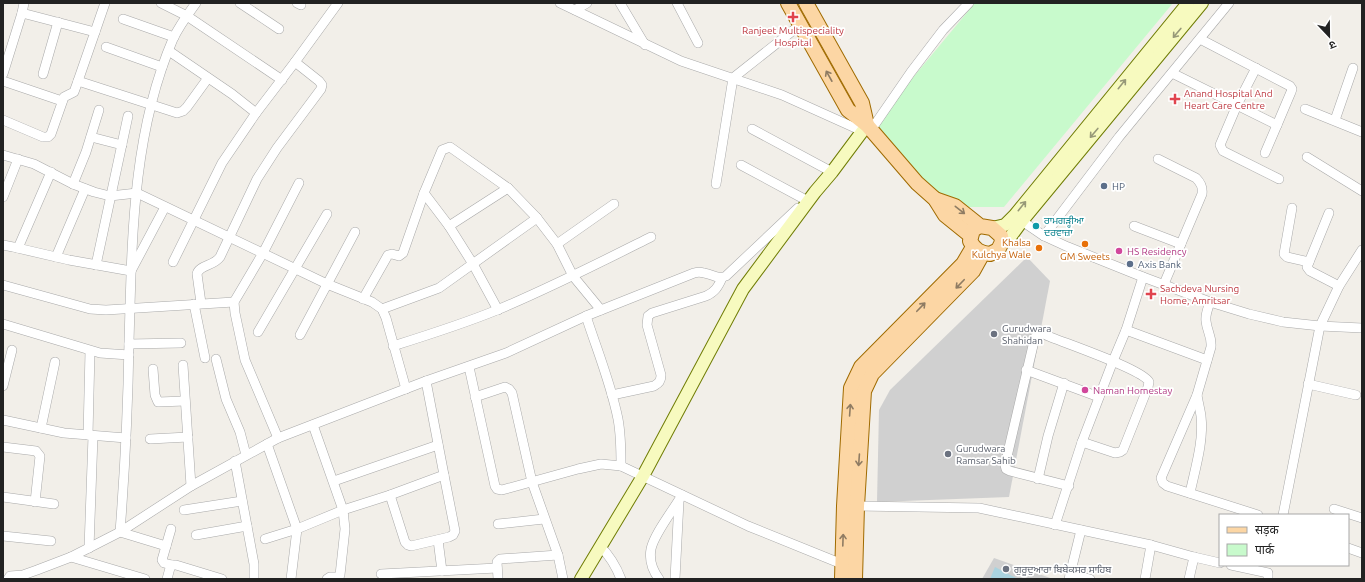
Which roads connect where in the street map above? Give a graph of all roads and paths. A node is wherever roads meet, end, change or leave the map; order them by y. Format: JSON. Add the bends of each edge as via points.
{"nodes":[{"id":1,"x":24,"y":3,"type":"edge"},
{"id":2,"x":105,"y":3,"type":"edge"},
{"id":3,"x":161,"y":3,"type":"edge"},
{"id":4,"x":196,"y":3,"type":"edge"},
{"id":5,"x":240,"y":3,"type":"edge"},
{"id":6,"x":338,"y":3,"type":"edge"},
{"id":7,"x":560,"y":3,"type":"edge"},
{"id":8,"x":620,"y":3,"type":"edge"},
{"id":9,"x":677,"y":3,"type":"edge"},
{"id":10,"x":788,"y":3,"type":"edge"},
{"id":11,"x":806,"y":3,"type":"edge"},
{"id":12,"x":969,"y":3,"type":"edge"},
{"id":13,"x":1188,"y":3,"type":"edge"},
{"id":14,"x":1202,"y":3,"type":"edge"},
{"id":15,"x":1230,"y":3,"type":"edge"},
{"id":16,"x":581,"y":6,"type":"edge"},
{"id":17,"x":22,"y":13,"type":"junction"},
{"id":18,"x":187,"y":16,"type":"junction"},
{"id":19,"x":122,"y":18,"type":"dead end"},
{"id":20,"x":58,"y":22,"type":"junction"},
{"id":21,"x":800,"y":25,"type":"junction"},
{"id":22,"x":279,"y":29,"type":"dead end"},
{"id":23,"x":95,"y":32,"type":"junction"},
{"id":24,"x":174,"y":37,"type":"junction"},
{"id":25,"x":1200,"y":39,"type":"junction"},
{"id":26,"x":698,"y":43,"type":"dead end"},
{"id":27,"x":645,"y":45,"type":"junction"},
{"id":28,"x":106,"y":47,"type":"dead end"},
{"id":29,"x":169,"y":51,"type":"junction"},
{"id":30,"x":295,"y":62,"type":"junction"},
{"id":31,"x":162,"y":67,"type":"junction"},
{"id":32,"x":1256,"y":68,"type":"junction"},
{"id":33,"x":1353,"y":68,"type":"dead end"},
{"id":34,"x":1172,"y":73,"type":"junction"},
{"id":35,"x":3,"y":74,"type":"edge"},
{"id":36,"x":43,"y":74,"type":"dead end"},
{"id":37,"x":208,"y":78,"type":"junction"},
{"id":38,"x":733,"y":78,"type":"junction"},
{"id":39,"x":282,"y":80,"type":"junction"},
{"id":40,"x":3,"y":81,"type":"edge"},
{"id":41,"x":78,"y":81,"type":"junction"},
{"id":42,"x":62,"y":101,"type":"junction"},
{"id":43,"x":151,"y":105,"type":"junction"},
{"id":44,"x":1237,"y":105,"type":"junction"},
{"id":45,"x":1305,"y":109,"type":"dead end"},
{"id":46,"x":99,"y":110,"type":"dead end"},
{"id":47,"x":256,"y":113,"type":"junction"},
{"id":48,"x":128,"y":116,"type":"dead end"},
{"id":49,"x":3,"y":120,"type":"edge"},
{"id":50,"x":1335,"y":120,"type":"junction"},
{"id":51,"x":1277,"y":125,"type":"junction"},
{"id":52,"x":752,"y":128,"type":"dead end"},
{"id":53,"x":867,"y":129,"type":"junction"},
{"id":54,"x":1362,"y":132,"type":"edge"},
{"id":55,"x":91,"y":137,"type":"junction"},
{"id":56,"x":122,"y":145,"type":"junction"},
{"id":57,"x":1265,"y":152,"type":"dead end"},
{"id":58,"x":3,"y":155,"type":"edge"},
{"id":59,"x":1307,"y":157,"type":"dead end"},
{"id":60,"x":18,"y":159,"type":"junction"},
{"id":61,"x":1158,"y":159,"type":"dead end"},
{"id":62,"x":741,"y":165,"type":"dead end"},
{"id":63,"x":51,"y":172,"type":"junction"},
{"id":64,"x":832,"y":172,"type":"junction"},
{"id":65,"x":1279,"y":179,"type":"dead end"},
{"id":66,"x":299,"y":183,"type":"dead end"},
{"id":67,"x":73,"y":184,"type":"junction"},
{"id":68,"x":716,"y":184,"type":"dead end"},
{"id":69,"x":508,"y":188,"type":"junction"},
{"id":70,"x":85,"y":189,"type":"junction"},
{"id":71,"x":1362,"y":191,"type":"edge"},
{"id":72,"x":424,"y":193,"type":"junction"},
{"id":73,"x":137,"y":194,"type":"junction"},
{"id":74,"x":110,"y":196,"type":"junction"},
{"id":75,"x":810,"y":196,"type":"junction"},
{"id":76,"x":3,"y":197,"type":"edge"},
{"id":77,"x":614,"y":204,"type":"dead end"},
{"id":78,"x":165,"y":207,"type":"junction"},
{"id":79,"x":1292,"y":208,"type":"dead end"},
{"id":80,"x":1329,"y":213,"type":"dead end"},
{"id":81,"x":327,"y":214,"type":"dead end"},
{"id":82,"x":537,"y":218,"type":"junction"},
{"id":83,"x":194,"y":221,"type":"junction"},
{"id":84,"x":1022,"y":221,"type":"junction"},
{"id":85,"x":449,"y":226,"type":"junction"},
{"id":86,"x":1134,"y":226,"type":"dead end"},
{"id":87,"x":355,"y":232,"type":"dead end"},
{"id":88,"x":1044,"y":236,"type":"junction"},
{"id":89,"x":652,"y":237,"type":"dead end"},
{"id":90,"x":230,"y":238,"type":"junction"},
{"id":91,"x":980,"y":238,"type":"junction"},
{"id":92,"x":1002,"y":242,"type":"junction"},
{"id":93,"x":557,"y":244,"type":"junction"},
{"id":94,"x":1182,"y":244,"type":"junction"},
{"id":95,"x":3,"y":245,"type":"edge"},
{"id":96,"x":18,"y":248,"type":"junction"},
{"id":97,"x":1362,"y":250,"type":"edge"},
{"id":98,"x":263,"y":253,"type":"junction"},
{"id":99,"x":56,"y":257,"type":"junction"},
{"id":100,"x":174,"y":262,"type":"dead end"},
{"id":101,"x":1309,"y":262,"type":"junction"},
{"id":102,"x":473,"y":264,"type":"junction"},
{"id":103,"x":96,"y":265,"type":"junction"},
{"id":104,"x":294,"y":268,"type":"junction"},
{"id":105,"x":131,"y":271,"type":"junction"},
{"id":106,"x":573,"y":276,"type":"junction"},
{"id":107,"x":1143,"y":277,"type":"junction"},
{"id":108,"x":722,"y":278,"type":"junction"},
{"id":109,"x":328,"y":284,"type":"junction"},
{"id":110,"x":1164,"y":284,"type":"junction"},
{"id":111,"x":3,"y":285,"type":"edge"},
{"id":112,"x":1339,"y":286,"type":"junction"},
{"id":113,"x":363,"y":299,"type":"junction"},
{"id":114,"x":234,"y":302,"type":"junction"},
{"id":115,"x":1210,"y":302,"type":"junction"},
{"id":116,"x":198,"y":303,"type":"junction"},
{"id":117,"x":130,"y":307,"type":"junction"},
{"id":118,"x":382,"y":309,"type":"junction"},
{"id":119,"x":498,"y":310,"type":"junction"},
{"id":120,"x":600,"y":310,"type":"junction"},
{"id":121,"x":586,"y":316,"type":"junction"},
{"id":122,"x":3,"y":324,"type":"edge"},
{"id":123,"x":1320,"y":326,"type":"junction"},
{"id":124,"x":1362,"y":328,"type":"edge"},
{"id":125,"x":1126,"y":330,"type":"junction"},
{"id":126,"x":258,"y":332,"type":"dead end"},
{"id":127,"x":300,"y":335,"type":"dead end"},
{"id":128,"x":181,"y":343,"type":"dead end"},
{"id":129,"x":129,"y":344,"type":"junction"},
{"id":130,"x":393,"y":346,"type":"junction"},
{"id":131,"x":12,"y":350,"type":"dead end"},
{"id":132,"x":90,"y":351,"type":"junction"},
{"id":133,"x":129,"y":355,"type":"junction"},
{"id":134,"x":205,"y":358,"type":"dead end"},
{"id":135,"x":216,"y":359,"type":"dead end"},
{"id":136,"x":1207,"y":360,"type":"junction"},
{"id":137,"x":1113,"y":361,"type":"junction"},
{"id":138,"x":55,"y":362,"type":"dead end"},
{"id":139,"x":182,"y":365,"type":"dead end"},
{"id":140,"x":469,"y":367,"type":"junction"},
{"id":141,"x":153,"y":369,"type":"dead end"},
{"id":142,"x":1026,"y":370,"type":"junction"},
{"id":143,"x":426,"y":381,"type":"junction"},
{"id":144,"x":1064,"y":384,"type":"junction"},
{"id":145,"x":1308,"y":384,"type":"junction"},
{"id":146,"x":3,"y":386,"type":"edge"},
{"id":147,"x":406,"y":389,"type":"junction"},
{"id":148,"x":612,"y":395,"type":"junction"},
{"id":149,"x":1197,"y":395,"type":"junction"},
{"id":150,"x":1356,"y":395,"type":"dead end"},
{"id":151,"x":475,"y":397,"type":"junction"},
{"id":152,"x":1099,"y":397,"type":"junction"},
{"id":153,"x":185,"y":401,"type":"junction"},
{"id":154,"x":3,"y":420,"type":"edge"},
{"id":155,"x":313,"y":425,"type":"junction"},
{"id":156,"x":41,"y":428,"type":"junction"},
{"id":157,"x":90,"y":436,"type":"junction"},
{"id":158,"x":188,"y":437,"type":"junction"},
{"id":159,"x":126,"y":438,"type":"junction"},
{"id":160,"x":278,"y":438,"type":"junction"},
{"id":161,"x":150,"y":439,"type":"dead end"},
{"id":162,"x":1082,"y":442,"type":"junction"},
{"id":163,"x":267,"y":444,"type":"junction"},
{"id":164,"x":438,"y":445,"type":"junction"},
{"id":165,"x":3,"y":447,"type":"edge"},
{"id":166,"x":246,"y":455,"type":"junction"},
{"id":167,"x":234,"y":461,"type":"junction"},
{"id":168,"x":621,"y":466,"type":"junction"},
{"id":169,"x":444,"y":475,"type":"junction"},
{"id":170,"x":644,"y":476,"type":"junction"},
{"id":171,"x":1038,"y":479,"type":"junction"},
{"id":172,"x":334,"y":481,"type":"junction"},
{"id":173,"x":532,"y":482,"type":"junction"},
{"id":174,"x":191,"y":486,"type":"junction"},
{"id":175,"x":1069,"y":486,"type":"junction"},
{"id":176,"x":1190,"y":493,"type":"junction"},
{"id":177,"x":390,"y":495,"type":"junction"},
{"id":178,"x":3,"y":497,"type":"edge"},
{"id":179,"x":681,"y":497,"type":"junction"},
{"id":180,"x":242,"y":501,"type":"junction"},
{"id":181,"x":35,"y":502,"type":"junction"},
{"id":182,"x":54,"y":504,"type":"dead end"},
{"id":183,"x":857,"y":506,"type":"junction"},
{"id":184,"x":1334,"y":509,"type":"dead end"},
{"id":185,"x":184,"y":510,"type":"dead end"},
{"id":186,"x":343,"y":510,"type":"junction"},
{"id":187,"x":1255,"y":514,"type":"edge"},
{"id":188,"x":1283,"y":514,"type":"edge"},
{"id":189,"x":1362,"y":518,"type":"edge"},
{"id":190,"x":544,"y":519,"type":"junction"},
{"id":191,"x":498,"y":524,"type":"dead end"},
{"id":192,"x":1055,"y":524,"type":"junction"},
{"id":193,"x":247,"y":526,"type":"junction"},
{"id":194,"x":171,"y":529,"type":"dead end"},
{"id":195,"x":297,"y":529,"type":"junction"},
{"id":196,"x":1081,"y":530,"type":"junction"},
{"id":197,"x":120,"y":532,"type":"junction"},
{"id":198,"x":196,"y":535,"type":"dead end"},
{"id":199,"x":3,"y":536,"type":"edge"},
{"id":200,"x":265,"y":539,"type":"dead end"},
{"id":201,"x":438,"y":540,"type":"junction"},
{"id":202,"x":50,"y":541,"type":"dead end"},
{"id":203,"x":1150,"y":545,"type":"junction"},
{"id":204,"x":166,"y":546,"type":"junction"},
{"id":205,"x":600,"y":546,"type":"junction"},
{"id":206,"x":89,"y":548,"type":"junction"},
{"id":207,"x":1349,"y":548,"type":"edge"},
{"id":208,"x":1362,"y":553,"type":"edge"},
{"id":209,"x":558,"y":555,"type":"junction"},
{"id":210,"x":71,"y":557,"type":"junction"},
{"id":211,"x":1194,"y":557,"type":"junction"},
{"id":212,"x":1219,"y":563,"type":"edge"},
{"id":213,"x":842,"y":564,"type":"junction"},
{"id":214,"x":172,"y":565,"type":"junction"},
{"id":215,"x":1236,"y":566,"type":"edge"},
{"id":216,"x":497,"y":568,"type":"junction"},
{"id":217,"x":442,"y":571,"type":"junction"},
{"id":218,"x":1269,"y":572,"type":"edge"},
{"id":219,"x":381,"y":574,"type":"dead end"},
{"id":220,"x":37,"y":575,"type":"edge"},
{"id":221,"x":7,"y":576,"type":"edge"},
{"id":222,"x":402,"y":576,"type":"edge"},
{"id":223,"x":1070,"y":577,"type":"edge"},
{"id":224,"x":145,"y":579,"type":"edge"},
{"id":225,"x":167,"y":579,"type":"edge"},
{"id":226,"x":222,"y":579,"type":"edge"},
{"id":227,"x":254,"y":579,"type":"edge"},
{"id":228,"x":291,"y":579,"type":"edge"},
{"id":229,"x":327,"y":579,"type":"edge"},
{"id":230,"x":498,"y":579,"type":"edge"},
{"id":231,"x":563,"y":579,"type":"edge"},
{"id":232,"x":581,"y":579,"type":"edge"},
{"id":233,"x":621,"y":579,"type":"edge"},
{"id":234,"x":659,"y":579,"type":"edge"},
{"id":235,"x":675,"y":579,"type":"edge"},
{"id":236,"x":842,"y":579,"type":"edge"},
{"id":237,"x":855,"y":579,"type":"edge"},
{"id":238,"x":1090,"y":579,"type":"edge"},
{"id":239,"x":1145,"y":579,"type":"edge"},
{"id":240,"x":1189,"y":579,"type":"edge"}],
"edges":[{"from":1,"to":17,"type":"street"},
{"from":2,"to":23,"type":"street"},
{"from":3,"to":18,"type":"street"},
{"from":4,"to":18,"type":"street"},
{"from":5,"to":22,"type":"street"},
{"from":6,"to":30,"type":"street"},
{"from":7,"to":16,"type":"street"},
{"from":8,"to":27,"type":"street"},
{"from":9,"to":26,"type":"street"},
{"from":10,"to":21,"type":"main road"},
{"from":11,"to":53,"type":"main road","via":[[862,103]]},
{"from":12,"to":53,"type":"street","via":[[943,30]]},
{"from":91,"to":13,"type":"main road","one_way":true,"via":[[1005,225],[1015,215]]},
{"from":14,"to":84,"type":"main road","one_way":true},
{"from":15,"to":25,"type":"street"},
{"from":16,"to":27,"type":"street"},
{"from":17,"to":20,"type":"street"},
{"from":17,"to":35,"type":"street"},
{"from":18,"to":24,"type":"street"},
{"from":18,"to":39,"type":"street"},
{"from":19,"to":24,"type":"street"},
{"from":20,"to":23,"type":"street"},
{"from":20,"to":36,"type":"street"},
{"from":21,"to":38,"type":"street"},
{"from":53,"to":21,"type":"main road","one_way":true,"via":[[848,110]]},
{"from":23,"to":41,"type":"street"},
{"from":24,"to":29,"type":"street"},
{"from":25,"to":32,"type":"street"},
{"from":25,"to":34,"type":"street"},
{"from":27,"to":38,"type":"street","via":[[681,61]]},
{"from":28,"to":31,"type":"street"},
{"from":29,"to":31,"type":"street"},
{"from":29,"to":37,"type":"street"},
{"from":30,"to":39,"type":"street"},
{"from":30,"to":90,"type":"street","via":[[319,81],[321,89],[257,179]]},
{"from":31,"to":43,"type":"street"},
{"from":32,"to":44,"type":"street"},
{"from":32,"to":51,"type":"street","via":[[1292,89]]},
{"from":33,"to":50,"type":"street"},
{"from":34,"to":44,"type":"street"},
{"from":34,"to":88,"type":"street","via":[[1119,137]]},
{"from":37,"to":43,"type":"street","via":[[183,111],[171,112]]},
{"from":37,"to":47,"type":"street"},
{"from":38,"to":53,"type":"street"},
{"from":38,"to":68,"type":"street"},
{"from":39,"to":47,"type":"street"},
{"from":40,"to":42,"type":"street"},
{"from":41,"to":42,"type":"street","via":[[74,92]]},
{"from":41,"to":43,"type":"street"},
{"from":42,"to":49,"type":"street","via":[[48,137]]},
{"from":43,"to":73,"type":"street","via":[[142,148]]},
{"from":44,"to":51,"type":"street"},
{"from":44,"to":65,"type":"street","via":[[1220,141],[1221,148]]},
{"from":45,"to":50,"type":"street"},
{"from":46,"to":55,"type":"street"},
{"from":47,"to":83,"type":"street","via":[[222,163]]},
{"from":48,"to":56,"type":"street"},
{"from":50,"to":54,"type":"street"},
{"from":51,"to":57,"type":"street"},
{"from":52,"to":64,"type":"street"},
{"from":53,"to":64,"type":"main road"},
{"from":53,"to":91,"type":"main road","via":[[916,183],[935,199],[955,206]]},
{"from":55,"to":56,"type":"street"},
{"from":55,"to":67,"type":"street"},
{"from":56,"to":74,"type":"street"},
{"from":58,"to":60,"type":"street"},
{"from":59,"to":71,"type":"street"},
{"from":60,"to":63,"type":"street"},
{"from":60,"to":76,"type":"street"},
{"from":61,"to":94,"type":"street","via":[[1196,178],[1203,188]]},
{"from":62,"to":75,"type":"street"},
{"from":63,"to":67,"type":"street"},
{"from":63,"to":96,"type":"street"},
{"from":64,"to":75,"type":"main road"},
{"from":66,"to":98,"type":"street"},
{"from":67,"to":70,"type":"street"},
{"from":69,"to":72,"type":"street","via":[[450,147],[442,150]]},
{"from":69,"to":82,"type":"street"},
{"from":69,"to":85,"type":"street"},
{"from":70,"to":74,"type":"street"},
{"from":70,"to":99,"type":"street"},
{"from":72,"to":85,"type":"street"},
{"from":72,"to":113,"type":"street","via":[[403,253],[399,256],[388,255]]},
{"from":73,"to":74,"type":"street"},
{"from":73,"to":78,"type":"street"},
{"from":73,"to":105,"type":"street"},
{"from":74,"to":103,"type":"street"},
{"from":75,"to":108,"type":"street"},
{"from":75,"to":170,"type":"main road","via":[[743,289]]},
{"from":77,"to":93,"type":"street"},
{"from":78,"to":83,"type":"street"},
{"from":78,"to":105,"type":"street"},
{"from":79,"to":101,"type":"street","via":[[1284,254]]},
{"from":80,"to":101,"type":"street"},
{"from":81,"to":104,"type":"street"},
{"from":82,"to":93,"type":"street"},
{"from":82,"to":102,"type":"street"},
{"from":83,"to":90,"type":"street"},
{"from":83,"to":100,"type":"street"},
{"from":84,"to":88,"type":"street"},
{"from":84,"to":92,"type":"main road","via":[[1011,236]]},
{"from":85,"to":102,"type":"street"},
{"from":86,"to":94,"type":"street"},
{"from":87,"to":109,"type":"street"},
{"from":88,"to":107,"type":"street"},
{"from":89,"to":106,"type":"street"},
{"from":90,"to":98,"type":"street"},
{"from":90,"to":116,"type":"street","via":[[217,262],[198,271]]},
{"from":91,"to":92,"type":"main road","via":[[1001,236]]},
{"from":91,"to":92,"type":"main road","via":[[990,254],[998,250]]},
{"from":91,"to":183,"type":"main road","one_way":true,"via":[[973,271],[872,374],[864,391]]},
{"from":213,"to":91,"type":"main road","one_way":true,"via":[[851,388],[861,367],[963,264]]},
{"from":93,"to":106,"type":"street"},
{"from":94,"to":110,"type":"street"},
{"from":95,"to":96,"type":"street"},
{"from":96,"to":99,"type":"street"},
{"from":97,"to":112,"type":"street"},
{"from":98,"to":104,"type":"street"},
{"from":98,"to":114,"type":"street"},
{"from":99,"to":103,"type":"street"},
{"from":101,"to":112,"type":"street","via":[[1310,271]]},
{"from":102,"to":118,"type":"street","via":[[439,288]]},
{"from":102,"to":119,"type":"street"},
{"from":103,"to":105,"type":"street"},
{"from":104,"to":109,"type":"street"},
{"from":104,"to":126,"type":"street"},
{"from":105,"to":117,"type":"street"},
{"from":106,"to":119,"type":"street"},
{"from":106,"to":120,"type":"street"},
{"from":107,"to":110,"type":"street"},
{"from":107,"to":125,"type":"street"},
{"from":108,"to":120,"type":"street","via":[[702,272],[694,273]]},
{"from":108,"to":148,"type":"street","via":[[713,293],[648,316],[647,324],[661,379],[654,386]]},
{"from":109,"to":113,"type":"street"},
{"from":109,"to":127,"type":"street"},
{"from":110,"to":115,"type":"street"},
{"from":111,"to":117,"type":"street","via":[[90,309]]},
{"from":112,"to":123,"type":"street"},
{"from":113,"to":118,"type":"street"},
{"from":114,"to":116,"type":"street"},
{"from":114,"to":160,"type":"street","via":[[245,360]]},
{"from":115,"to":123,"type":"street","via":[[1283,322]]},
{"from":115,"to":136,"type":"street","via":[[1205,316],[1212,340]]},
{"from":116,"to":117,"type":"street"},
{"from":116,"to":134,"type":"street"},
{"from":117,"to":129,"type":"street"},
{"from":118,"to":130,"type":"street"},
{"from":119,"to":130,"type":"street"},
{"from":120,"to":121,"type":"street"},
{"from":121,"to":140,"type":"street"},
{"from":121,"to":148,"type":"street"},
{"from":122,"to":132,"type":"street"},
{"from":123,"to":124,"type":"street"},
{"from":123,"to":145,"type":"street"},
{"from":125,"to":136,"type":"street"},
{"from":125,"to":137,"type":"street"},
{"from":128,"to":129,"type":"street"},
{"from":129,"to":133,"type":"street"},
{"from":130,"to":147,"type":"street"},
{"from":131,"to":146,"type":"street"},
{"from":132,"to":133,"type":"street"},
{"from":132,"to":157,"type":"street"},
{"from":133,"to":159,"type":"street"},
{"from":135,"to":166,"type":"street","via":[[226,399],[240,432]]},
{"from":136,"to":149,"type":"street"},
{"from":137,"to":142,"type":"street","via":[[1039,334],[1035,338]]},
{"from":137,"to":152,"type":"street"},
{"from":137,"to":162,"type":"street","via":[[1144,376],[1149,382],[1148,386],[1123,450],[1115,453]]},
{"from":138,"to":156,"type":"street"},
{"from":139,"to":153,"type":"street"},
{"from":140,"to":143,"type":"street"},
{"from":140,"to":151,"type":"street"},
{"from":141,"to":153,"type":"street","via":[[158,402]]},
{"from":142,"to":144,"type":"street"},
{"from":142,"to":171,"type":"street","via":[[1005,465],[1010,471]]},
{"from":143,"to":147,"type":"street"},
{"from":143,"to":164,"type":"street"},
{"from":144,"to":152,"type":"street"},
{"from":144,"to":171,"type":"street"},
{"from":145,"to":150,"type":"street"},
{"from":145,"to":188,"type":"street"},
{"from":147,"to":155,"type":"street"},
{"from":148,"to":168,"type":"street","via":[[621,438]]},
{"from":149,"to":176,"type":"street","via":[[1201,430]]},
{"from":149,"to":176,"type":"street","via":[[1161,478],[1167,486]]},
{"from":151,"to":173,"type":"street","via":[[497,489]]},
{"from":151,"to":173,"type":"street","via":[[505,388],[510,389]]},
{"from":152,"to":162,"type":"street"},
{"from":153,"to":158,"type":"street"},
{"from":154,"to":156,"type":"street"},
{"from":155,"to":160,"type":"street"},
{"from":155,"to":172,"type":"street"},
{"from":156,"to":157,"type":"street"},
{"from":157,"to":159,"type":"street"},
{"from":157,"to":206,"type":"street"},
{"from":158,"to":161,"type":"street"},
{"from":158,"to":174,"type":"street"},
{"from":159,"to":197,"type":"street"},
{"from":160,"to":163,"type":"street"},
{"from":162,"to":175,"type":"street"},
{"from":163,"to":166,"type":"street"},
{"from":163,"to":195,"type":"street"},
{"from":164,"to":169,"type":"street"},
{"from":164,"to":172,"type":"street"},
{"from":165,"to":181,"type":"street","via":[[36,451],[40,456]]},
{"from":166,"to":167,"type":"street"},
{"from":167,"to":174,"type":"street"},
{"from":167,"to":180,"type":"street"},
{"from":168,"to":170,"type":"street"},
{"from":168,"to":173,"type":"street","via":[[601,464]]},
{"from":169,"to":177,"type":"street"},
{"from":169,"to":201,"type":"street","via":[[455,531],[454,535]]},
{"from":170,"to":179,"type":"street"},
{"from":170,"to":205,"type":"main road"},
{"from":171,"to":175,"type":"street"},
{"from":172,"to":186,"type":"street"},
{"from":173,"to":190,"type":"street"},
{"from":174,"to":197,"type":"street"},
{"from":175,"to":192,"type":"street"},
{"from":176,"to":187,"type":"street"},
{"from":177,"to":186,"type":"street"},
{"from":177,"to":201,"type":"street","via":[[408,545]]},
{"from":178,"to":181,"type":"street"},
{"from":179,"to":213,"type":"street"},
{"from":179,"to":234,"type":"street","via":[[651,550],[651,562]]},
{"from":179,"to":235,"type":"street"},
{"from":180,"to":185,"type":"street"},
{"from":180,"to":193,"type":"street"},
{"from":181,"to":182,"type":"street"},
{"from":183,"to":192,"type":"street","via":[[979,508]]},
{"from":183,"to":237,"type":"main road"},
{"from":184,"to":189,"type":"street"},
{"from":186,"to":195,"type":"street"},
{"from":186,"to":229,"type":"street","via":[[345,529],[340,576]]},
{"from":190,"to":191,"type":"street"},
{"from":190,"to":209,"type":"street"},
{"from":192,"to":196,"type":"street"},
{"from":193,"to":198,"type":"street"},
{"from":193,"to":227,"type":"street"},
{"from":194,"to":204,"type":"street"},
{"from":195,"to":200,"type":"street"},
{"from":195,"to":228,"type":"street"},
{"from":196,"to":203,"type":"street"},
{"from":196,"to":223,"type":"street"},
{"from":197,"to":204,"type":"street"},
{"from":197,"to":206,"type":"street"},
{"from":199,"to":202,"type":"street"},
{"from":201,"to":217,"type":"street"},
{"from":203,"to":211,"type":"street"},
{"from":203,"to":239,"type":"street"},
{"from":204,"to":214,"type":"street","via":[[162,560]]},
{"from":205,"to":232,"type":"main road"},
{"from":205,"to":233,"type":"street","via":[[615,564]]},
{"from":206,"to":210,"type":"street"},
{"from":207,"to":208,"type":"street"},
{"from":209,"to":216,"type":"street","via":[[500,559]]},
{"from":209,"to":231,"type":"street"},
{"from":210,"to":220,"type":"street"},
{"from":210,"to":224,"type":"street"},
{"from":211,"to":212,"type":"street"},
{"from":211,"to":240,"type":"street"},
{"from":213,"to":236,"type":"main road"},
{"from":214,"to":225,"type":"street"},
{"from":214,"to":226,"type":"street"},
{"from":215,"to":218,"type":"street"},
{"from":216,"to":217,"type":"street"},
{"from":216,"to":230,"type":"street"},
{"from":217,"to":222,"type":"street"},
{"from":219,"to":222,"type":"street"},
{"from":220,"to":221,"type":"street"},
{"from":223,"to":238,"type":"street"}]}
